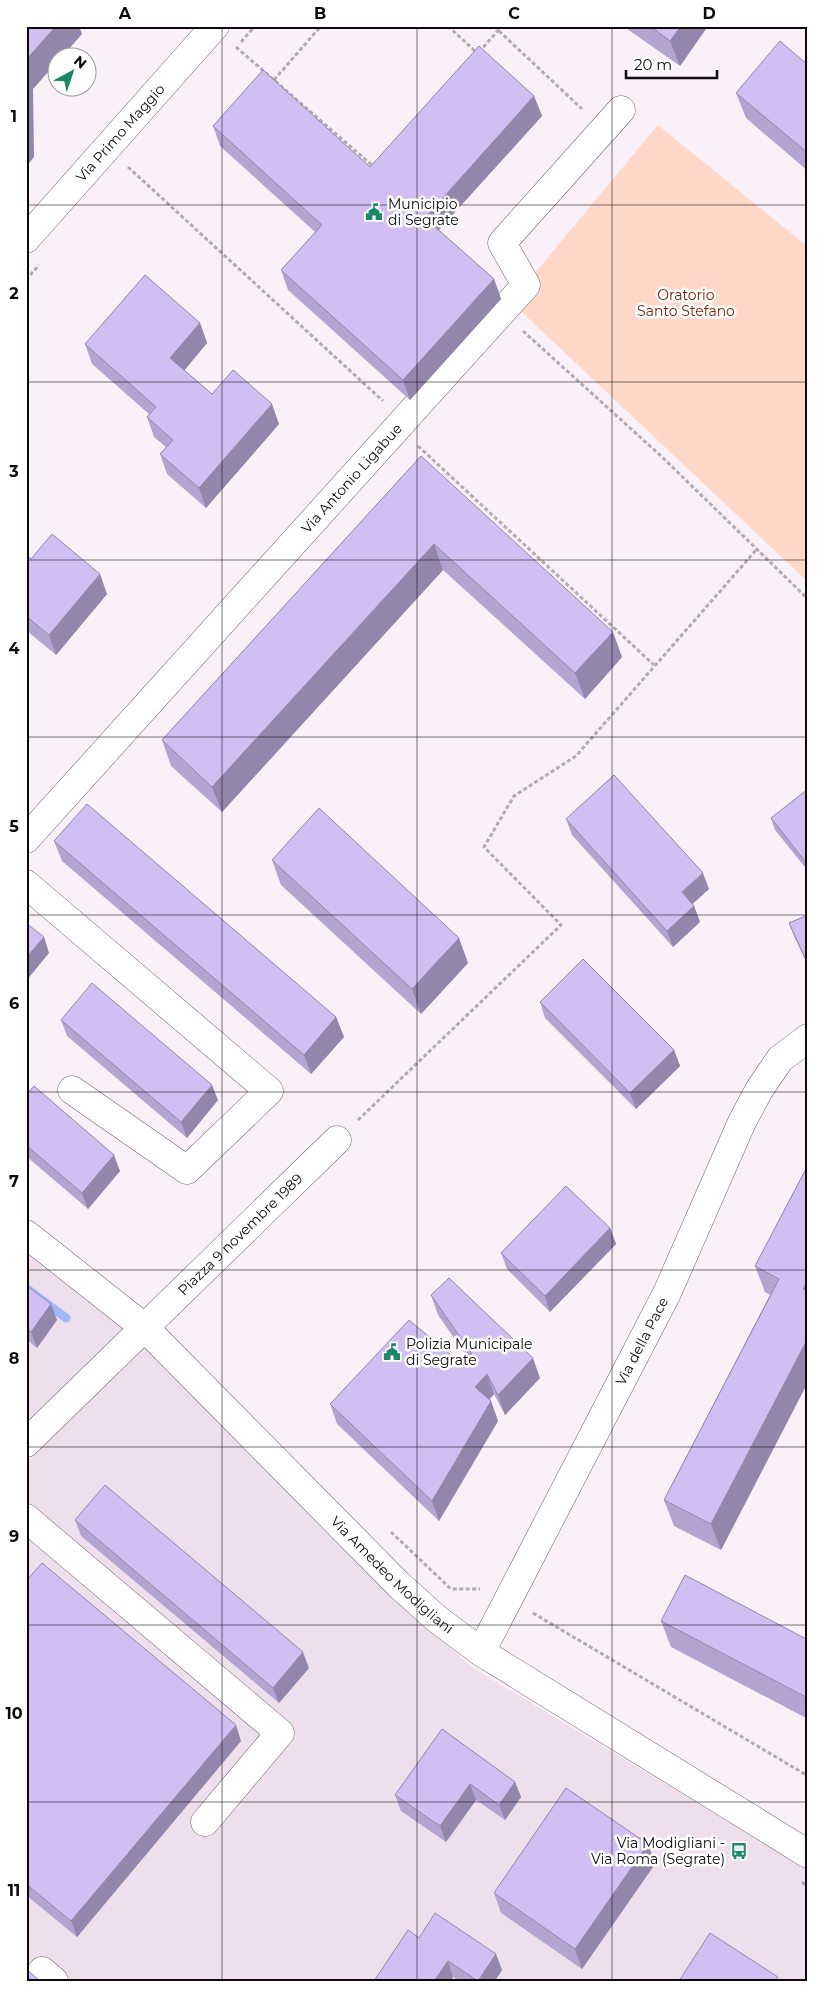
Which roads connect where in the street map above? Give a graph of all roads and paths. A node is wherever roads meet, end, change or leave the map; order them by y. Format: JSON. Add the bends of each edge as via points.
{"nodes":[{"id":1,"x":321,"y":26,"type":"edge"},
{"id":2,"x":448,"y":26,"type":"edge"},
{"id":3,"x":502,"y":26,"type":"edge"},
{"id":4,"x":215,"y":27,"type":"edge"},
{"id":5,"x":498,"y":31,"type":"junction"},
{"id":6,"x":477,"y":54,"type":"junction"},
{"id":7,"x":471,"y":61,"type":"edge"},
{"id":8,"x":274,"y":80,"type":"junction"},
{"id":9,"x":613,"y":120,"type":"joint"},
{"id":10,"x":107,"y":148,"type":"junction"},
{"id":11,"x":380,"y":161,"type":"edge"},
{"id":12,"x":26,"y":239,"type":"edge"},
{"id":13,"x":502,"y":312,"type":"junction"},
{"id":14,"x":376,"y":394,"type":"dead end"},
{"id":15,"x":398,"y":427,"type":"junction"},
{"id":16,"x":757,"y":549,"type":"junction"},
{"id":17,"x":808,"y":599,"type":"edge"},
{"id":18,"x":654,"y":664,"type":"junction"},
{"id":19,"x":26,"y":839,"type":"edge"},
{"id":20,"x":26,"y":884,"type":"edge"},
{"id":21,"x":808,"y":1038,"type":"edge"},
{"id":22,"x":72,"y":1090,"type":"dead end"},
{"id":23,"x":337,"y":1140,"type":"joint"},
{"id":24,"x":26,"y":1234,"type":"edge"},
{"id":25,"x":145,"y":1328,"type":"junction"},
{"id":26,"x":26,"y":1444,"type":"edge"},
{"id":27,"x":26,"y":1518,"type":"edge"},
{"id":28,"x":387,"y":1528,"type":"dead end"},
{"id":29,"x":508,"y":1600,"type":"junction"},
{"id":30,"x":480,"y":1652,"type":"junction"},
{"id":31,"x":808,"y":1776,"type":"edge"},
{"id":32,"x":205,"y":1822,"type":"dead end"},
{"id":33,"x":808,"y":1854,"type":"edge"}],
"edges":[{"from":1,"to":8,"type":"path"},
{"from":2,"to":6,"type":"path"},
{"from":3,"to":5,"type":"path"},
{"from":4,"to":8,"type":"path"},
{"from":4,"to":10,"type":"street","name":"Via Primo Maggio"},
{"from":5,"to":6,"type":"path"},
{"from":5,"to":9,"type":"path"},
{"from":6,"to":7,"type":"path"},
{"from":8,"to":11,"type":"path","via":[[374,168]]},
{"from":9,"to":13,"type":"street","name":"Via Antonio Ligabue","via":[[502,243],[526,286]]},
{"from":10,"to":12,"type":"street","name":"Via Primo Maggio"},
{"from":10,"to":14,"type":"path"},
{"from":13,"to":15,"type":"street","name":"Via Antonio Ligabue"},
{"from":13,"to":16,"type":"path","via":[[661,456]]},
{"from":15,"to":18,"type":"path"},
{"from":15,"to":19,"type":"street","name":"Via Antonio Ligabue"},
{"from":16,"to":17,"type":"path"},
{"from":16,"to":18,"type":"path"},
{"from":18,"to":23,"type":"path","via":[[576,756],[514,796],[484,847],[561,925]]},
{"from":20,"to":22,"type":"street","via":[[269,1090],[187,1170]]},
{"from":21,"to":29,"type":"street","name":"Via della Pace","via":[[780,1060],[746,1114],[667,1293]]},
{"from":23,"to":25,"type":"street","name":"Piazza 9 novembre 1989"},
{"from":24,"to":25,"type":"street","name":"Via Amedeo Modigliani"},
{"from":25,"to":26,"type":"street","name":"Piazza 9 novembre 1989"},
{"from":25,"to":30,"type":"street","name":"Via Amedeo Modigliani","via":[[398,1584],[436,1619]]},
{"from":27,"to":32,"type":"street","via":[[280,1733]]},
{"from":28,"to":29,"type":"path","via":[[451,1589],[487,1589]]},
{"from":29,"to":30,"type":"street","name":"Via della Pace"},
{"from":29,"to":31,"type":"path"},
{"from":30,"to":33,"type":"street","name":"Via Amedeo Modigliani"}]}
